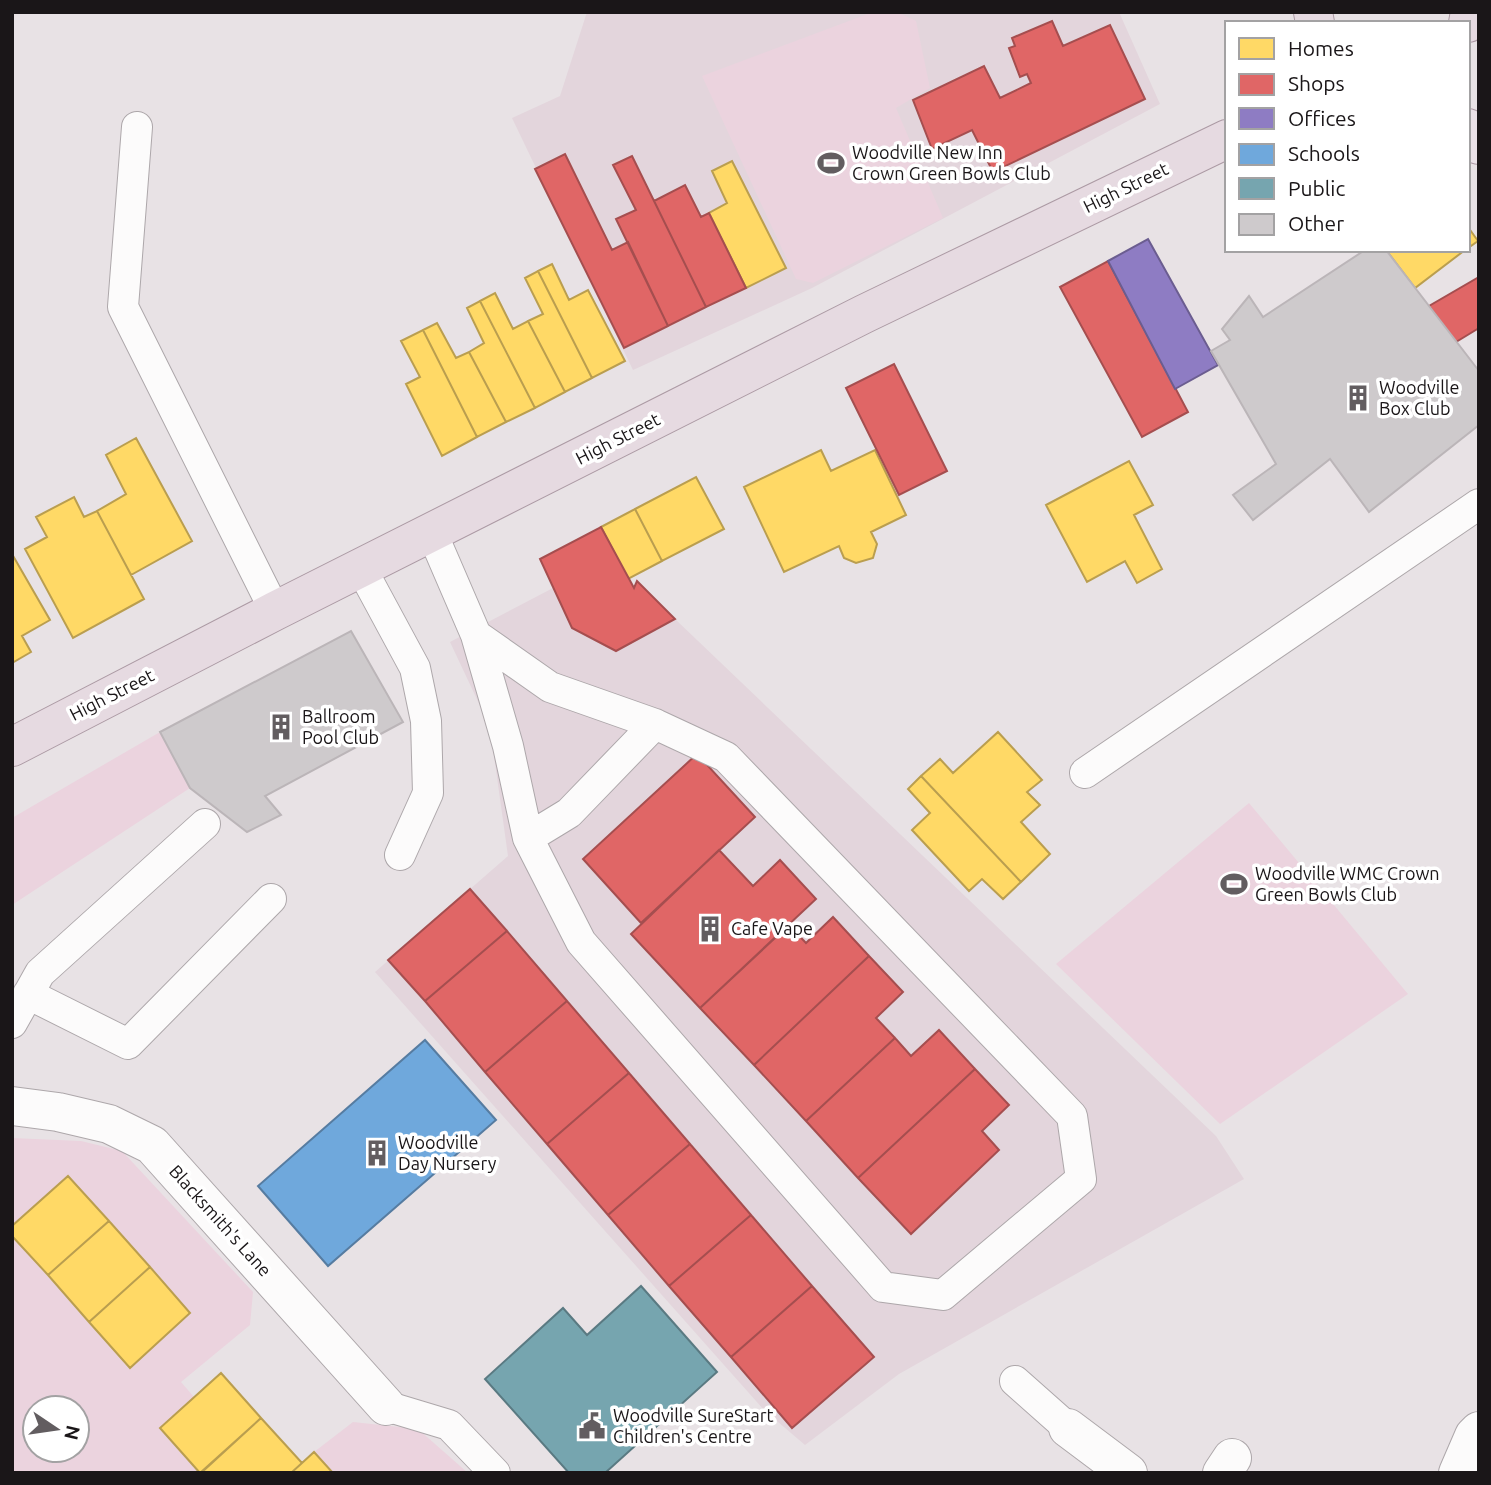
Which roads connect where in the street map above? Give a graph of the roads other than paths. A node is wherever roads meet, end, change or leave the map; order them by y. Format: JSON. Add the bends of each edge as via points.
{"nodes":[{"id":1,"x":137,"y":127,"type":"dead end"},
{"id":2,"x":1225,"y":140,"type":"edge"},
{"id":3,"x":1479,"y":504,"type":"edge"},
{"id":4,"x":432,"y":533,"type":"junction"},
{"id":5,"x":361,"y":568,"type":"junction"},
{"id":6,"x":275,"y":611,"type":"junction"},
{"id":7,"x":476,"y":635,"type":"junction"},
{"id":8,"x":655,"y":724,"type":"junction"},
{"id":9,"x":12,"y":747,"type":"edge"},
{"id":10,"x":1085,"y":773,"type":"dead end"},
{"id":11,"x":205,"y":824,"type":"dead end"},
{"id":12,"x":528,"y":838,"type":"junction"},
{"id":13,"x":400,"y":855,"type":"dead end"},
{"id":14,"x":271,"y":899,"type":"dead end"},
{"id":15,"x":28,"y":994,"type":"junction"},
{"id":16,"x":12,"y":1023,"type":"edge"},
{"id":17,"x":12,"y":1106,"type":"edge"},
{"id":18,"x":1015,"y":1381,"type":"dead end"},
{"id":19,"x":386,"y":1406,"type":"joint"},
{"id":20,"x":1068,"y":1428,"type":"joint"},
{"id":21,"x":1479,"y":1431,"type":"edge"},
{"id":22,"x":495,"y":1473,"type":"edge"},
{"id":23,"x":1128,"y":1473,"type":"edge"},
{"id":24,"x":1458,"y":1473,"type":"edge"}],
"edges":[{"from":1,"to":6,"type":"lane","via":[[123,307]]},
{"from":2,"to":4,"type":"highway","name":"High Street","via":[[864,314]]},
{"from":3,"to":10,"type":"lane"},
{"from":4,"to":5,"type":"highway","name":"High Street"},
{"from":4,"to":7,"type":"lane"},
{"from":5,"to":6,"type":"highway","name":"High Street"},
{"from":5,"to":13,"type":"lane","via":[[415,668],[426,721],[428,793]]},
{"from":6,"to":9,"type":"highway","name":"High Street"},
{"from":7,"to":8,"type":"lane","via":[[551,687]]},
{"from":7,"to":12,"type":"lane"},
{"from":8,"to":12,"type":"lane","via":[[569,813]]},
{"from":8,"to":12,"type":"lane","via":[[726,757],[1072,1116],[1081,1179],[943,1295],[883,1287],[581,942]]},
{"from":11,"to":15,"type":"lane","via":[[40,972]]},
{"from":14,"to":15,"type":"lane","via":[[128,1044]]},
{"from":15,"to":16,"type":"lane"},
{"from":17,"to":19,"type":"street","name":"Blacksmith's Lane","via":[[109,1124],[152,1145]]},
{"from":18,"to":20,"type":"lane"},
{"from":19,"to":22,"type":"lane","via":[[449,1425]]},
{"from":20,"to":23,"type":"street"},
{"from":21,"to":24,"type":"street"}]}
